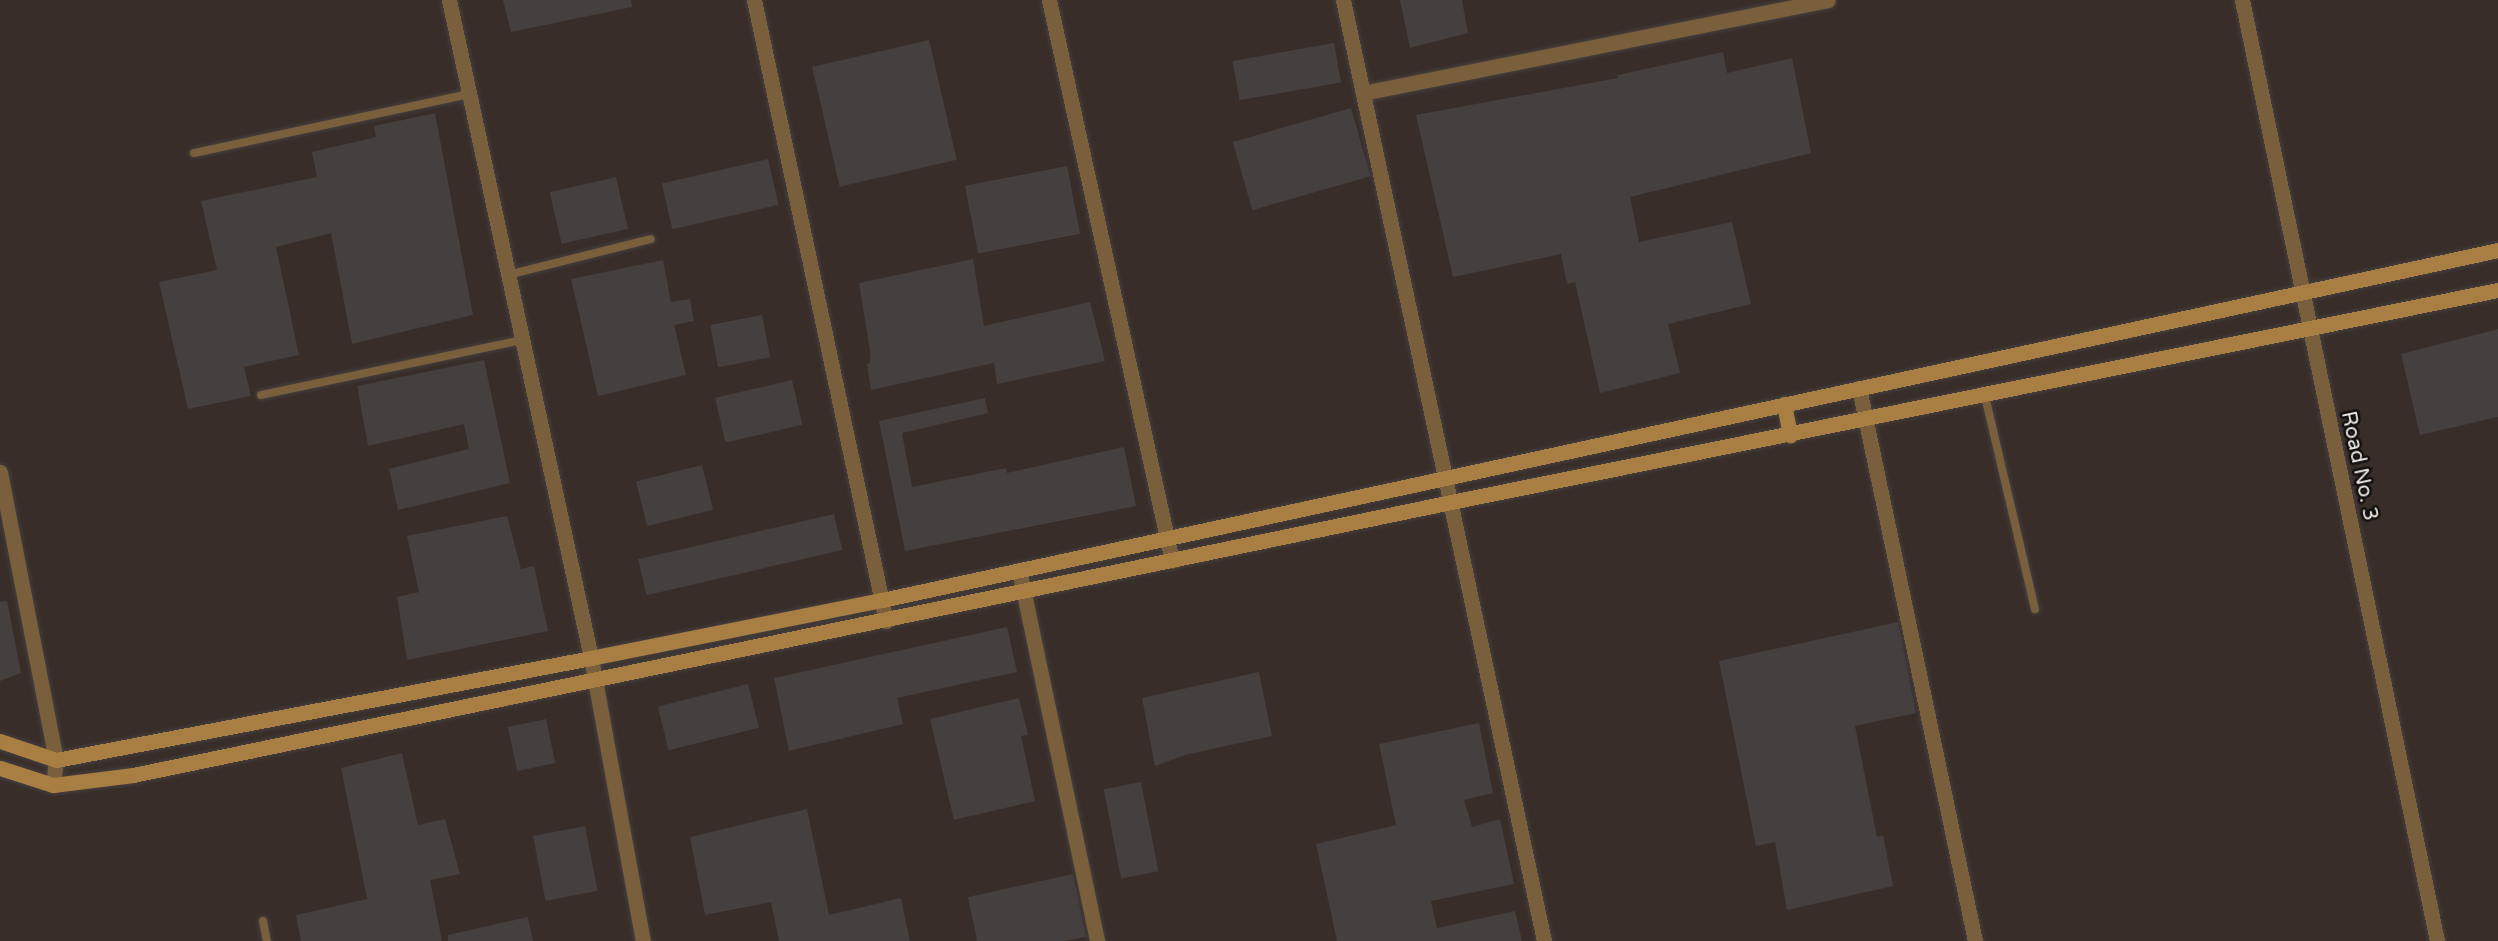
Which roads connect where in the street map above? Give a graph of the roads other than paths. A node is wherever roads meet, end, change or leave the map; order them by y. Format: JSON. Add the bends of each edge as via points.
{"nodes":[{"id":1,"x":449,"y":0,"type":"edge"},
{"id":2,"x":754,"y":0,"type":"edge"},
{"id":3,"x":1049,"y":0,"type":"edge"},
{"id":4,"x":1343,"y":0,"type":"edge"},
{"id":5,"x":1828,"y":0,"type":"edge"},
{"id":6,"x":2242,"y":0,"type":"edge"},
{"id":7,"x":1363,"y":93,"type":"junction"},
{"id":8,"x":469,"y":94,"type":"junction"},
{"id":9,"x":194,"y":153,"type":"dead end"},
{"id":10,"x":651,"y":239,"type":"dead end"},
{"id":11,"x":2498,"y":250,"type":"edge"},
{"id":12,"x":508,"y":275,"type":"junction"},
{"id":13,"x":2498,"y":290,"type":"edge"},
{"id":14,"x":2302,"y":293,"type":"junction"},
{"id":15,"x":2310,"y":330,"type":"junction"},
{"id":16,"x":522,"y":340,"type":"junction"},
{"id":17,"x":1859,"y":388,"type":"junction"},
{"id":18,"x":261,"y":395,"type":"dead end"},
{"id":19,"x":1985,"y":396,"type":"junction"},
{"id":20,"x":1784,"y":404,"type":"junction"},
{"id":21,"x":1866,"y":420,"type":"junction"},
{"id":22,"x":1790,"y":435,"type":"junction"},
{"id":23,"x":0,"y":472,"type":"edge"},
{"id":24,"x":1446,"y":477,"type":"junction"},
{"id":25,"x":1451,"y":501,"type":"junction"},
{"id":26,"x":1166,"y":538,"type":"junction"},
{"id":27,"x":1172,"y":561,"type":"junction"},
{"id":28,"x":1019,"y":570,"type":"junction"},
{"id":29,"x":1024,"y":593,"type":"junction"},
{"id":30,"x":882,"y":600,"type":"junction"},
{"id":31,"x":2035,"y":609,"type":"dead end"},
{"id":32,"x":886,"y":621,"type":"junction"},
{"id":33,"x":591,"y":658,"type":"junction"},
{"id":34,"x":595,"y":682,"type":"junction"},
{"id":35,"x":325,"y":709,"type":"junction"},
{"id":36,"x":329,"y":733,"type":"junction"},
{"id":37,"x":0,"y":741,"type":"edge"},
{"id":38,"x":56,"y":760,"type":"junction"},
{"id":39,"x":0,"y":768,"type":"edge"},
{"id":40,"x":53,"y":785,"type":"junction"},
{"id":41,"x":263,"y":921,"type":"dead end"},
{"id":42,"x":267,"y":941,"type":"edge"},
{"id":43,"x":644,"y":941,"type":"edge"},
{"id":44,"x":1097,"y":941,"type":"edge"},
{"id":45,"x":1544,"y":941,"type":"edge"},
{"id":46,"x":1976,"y":941,"type":"edge"},
{"id":47,"x":2437,"y":941,"type":"edge"}],
"edges":[{"from":1,"to":8,"type":"street"},
{"from":2,"to":30,"type":"street"},
{"from":3,"to":26,"type":"street"},
{"from":4,"to":7,"type":"street"},
{"from":5,"to":7,"type":"street"},
{"from":6,"to":14,"type":"street","name":"Road No. 3"},
{"from":7,"to":24,"type":"street"},
{"from":8,"to":9,"type":"lane"},
{"from":8,"to":12,"type":"street"},
{"from":10,"to":12,"type":"lane"},
{"from":11,"to":14,"type":"main road"},
{"from":12,"to":16,"type":"street"},
{"from":13,"to":15,"type":"main road"},
{"from":14,"to":15,"type":"street","name":"Road No. 3"},
{"from":14,"to":17,"type":"main road"},
{"from":15,"to":19,"type":"main road"},
{"from":15,"to":47,"type":"street","name":"Road No. 3"},
{"from":16,"to":18,"type":"lane"},
{"from":16,"to":33,"type":"street"},
{"from":17,"to":20,"type":"main road"},
{"from":17,"to":21,"type":"street"},
{"from":19,"to":21,"type":"main road"},
{"from":19,"to":31,"type":"lane"},
{"from":20,"to":22,"type":"main road"},
{"from":20,"to":24,"type":"main road"},
{"from":21,"to":22,"type":"main road"},
{"from":21,"to":46,"type":"street"},
{"from":22,"to":25,"type":"main road"},
{"from":23,"to":38,"type":"street"},
{"from":24,"to":25,"type":"street"},
{"from":24,"to":26,"type":"main road"},
{"from":25,"to":27,"type":"main road"},
{"from":25,"to":45,"type":"street"},
{"from":26,"to":27,"type":"street"},
{"from":26,"to":28,"type":"main road"},
{"from":27,"to":29,"type":"main road"},
{"from":28,"to":29,"type":"street"},
{"from":28,"to":30,"type":"main road"},
{"from":29,"to":32,"type":"main road"},
{"from":29,"to":44,"type":"street"},
{"from":30,"to":32,"type":"street"},
{"from":30,"to":33,"type":"main road"},
{"from":32,"to":34,"type":"main road"},
{"from":33,"to":34,"type":"street"},
{"from":33,"to":35,"type":"main road"},
{"from":34,"to":36,"type":"main road"},
{"from":34,"to":43,"type":"street"},
{"from":35,"to":36,"type":"main road"},
{"from":35,"to":38,"type":"main road"},
{"from":36,"to":40,"type":"main road","via":[[133,776]]},
{"from":37,"to":38,"type":"main road"},
{"from":38,"to":40,"type":"street"},
{"from":39,"to":40,"type":"main road"},
{"from":41,"to":42,"type":"lane"}]}
